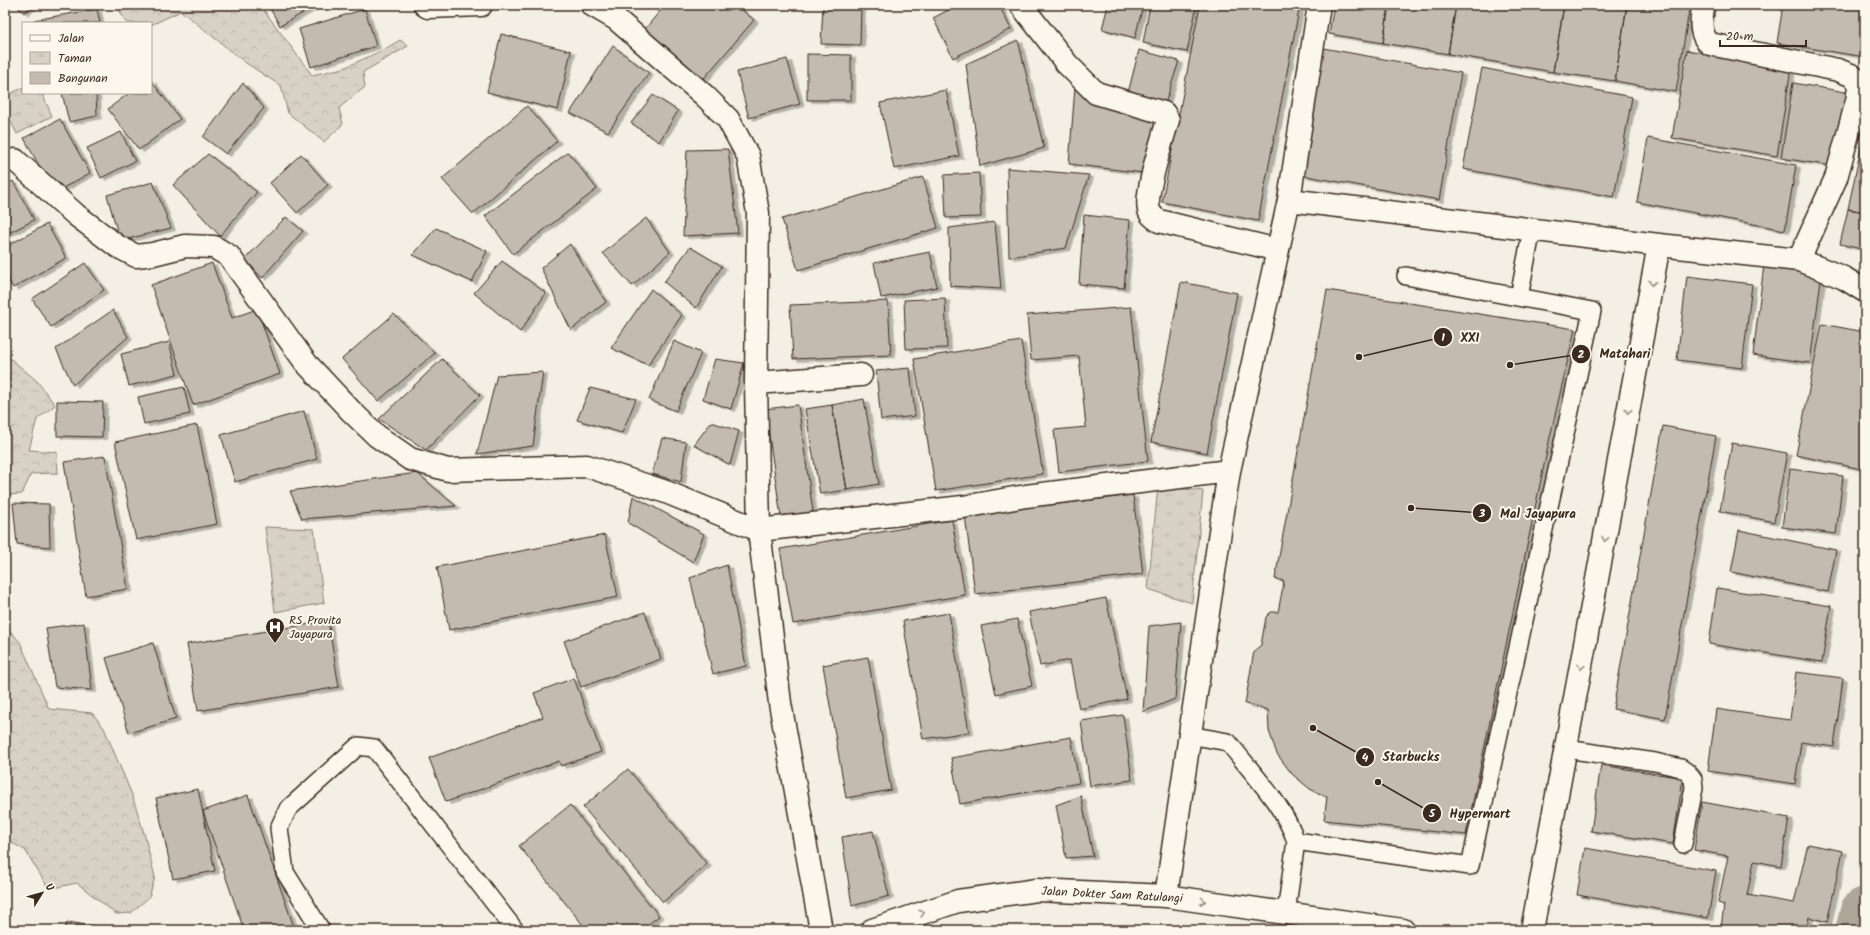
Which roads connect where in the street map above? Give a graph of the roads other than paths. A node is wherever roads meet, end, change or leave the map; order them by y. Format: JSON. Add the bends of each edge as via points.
{"nodes":[{"id":1,"x":425,"y":5,"type":"edge"},
{"id":2,"x":481,"y":5,"type":"edge"},
{"id":3,"x":592,"y":5,"type":"edge"},
{"id":4,"x":1021,"y":5,"type":"edge"},
{"id":5,"x":1319,"y":5,"type":"edge"},
{"id":6,"x":1703,"y":5,"type":"edge"},
{"id":7,"x":15,"y":160,"type":"dead end"},
{"id":8,"x":1289,"y":200,"type":"junction"},
{"id":9,"x":1532,"y":230,"type":"junction"},
{"id":10,"x":1659,"y":245,"type":"junction"},
{"id":11,"x":1278,"y":250,"type":"junction"},
{"id":12,"x":1799,"y":260,"type":"junction"},
{"id":13,"x":1406,"y":276,"type":"dead end"},
{"id":14,"x":1865,"y":291,"type":"edge"},
{"id":15,"x":1519,"y":297,"type":"junction"},
{"id":16,"x":861,"y":375,"type":"dead end"},
{"id":17,"x":756,"y":383,"type":"junction"},
{"id":18,"x":1229,"y":471,"type":"junction"},
{"id":19,"x":759,"y":530,"type":"junction"},
{"id":20,"x":1189,"y":735,"type":"junction"},
{"id":21,"x":1566,"y":749,"type":"junction"},
{"id":22,"x":1296,"y":841,"type":"junction"},
{"id":23,"x":1683,"y":844,"type":"dead end"},
{"id":24,"x":1166,"y":896,"type":"junction"},
{"id":25,"x":1286,"y":913,"type":"junction"},
{"id":26,"x":321,"y":930,"type":"edge"},
{"id":27,"x":515,"y":930,"type":"edge"},
{"id":28,"x":821,"y":930,"type":"edge"},
{"id":29,"x":872,"y":930,"type":"edge"},
{"id":30,"x":1403,"y":930,"type":"edge"},
{"id":31,"x":1532,"y":930,"type":"edge"}],
"edges":[{"from":1,"to":2,"type":"street"},
{"from":3,"to":17,"type":"street","via":[[616,19],[705,96],[728,119],[748,156],[758,213]]},
{"from":4,"to":11,"type":"street","via":[[1067,64],[1096,93],[1164,113],[1168,120],[1150,185],[1148,210],[1153,216],[1159,221]]},
{"from":5,"to":8,"type":"street"},
{"from":6,"to":12,"type":"street","via":[[1703,36],[1710,44],[1838,70],[1857,80],[1857,100],[1836,178]]},
{"from":7,"to":19,"type":"street","via":[[76,216],[116,246],[136,256],[185,246],[214,248],[229,256],[311,368],[377,436],[410,459],[448,470],[587,466],[666,492]]},
{"from":8,"to":9,"type":"street"},
{"from":8,"to":11,"type":"street"},
{"from":9,"to":10,"type":"street"},
{"from":9,"to":15,"type":"lane"},
{"from":10,"to":12,"type":"street"},
{"from":10,"to":21,"type":"street","one_way":true},
{"from":11,"to":18,"type":"street"},
{"from":12,"to":14,"type":"street","via":[[1844,278]]},
{"from":13,"to":15,"type":"lane"},
{"from":15,"to":22,"type":"lane","via":[[1592,311],[1470,866]]},
{"from":16,"to":17,"type":"street"},
{"from":17,"to":19,"type":"street"},
{"from":18,"to":19,"type":"street","via":[[1026,496],[963,507]]},
{"from":18,"to":20,"type":"street"},
{"from":19,"to":28,"type":"street","via":[[780,703]]},
{"from":20,"to":22,"type":"lane","via":[[1228,742],[1278,807],[1290,825]]},
{"from":20,"to":24,"type":"street"},
{"from":21,"to":23,"type":"lane","via":[[1655,762],[1681,768],[1688,773],[1693,779],[1694,788]]},
{"from":21,"to":31,"type":"street"},
{"from":22,"to":25,"type":"lane"},
{"from":24,"to":25,"type":"street","name":"Jalan Dokter Sam Ratulangi","one_way":true},
{"from":29,"to":24,"type":"street","name":"Jalan Dokter Sam Ratulangi","one_way":true,"via":[[958,902],[1037,890]]},
{"from":25,"to":30,"type":"street","name":"Jalan Dokter Sam Ratulangi"},
{"from":26,"to":27,"type":"lane","via":[[285,872],[279,828],[288,809],[358,746],[374,748]]}]}
